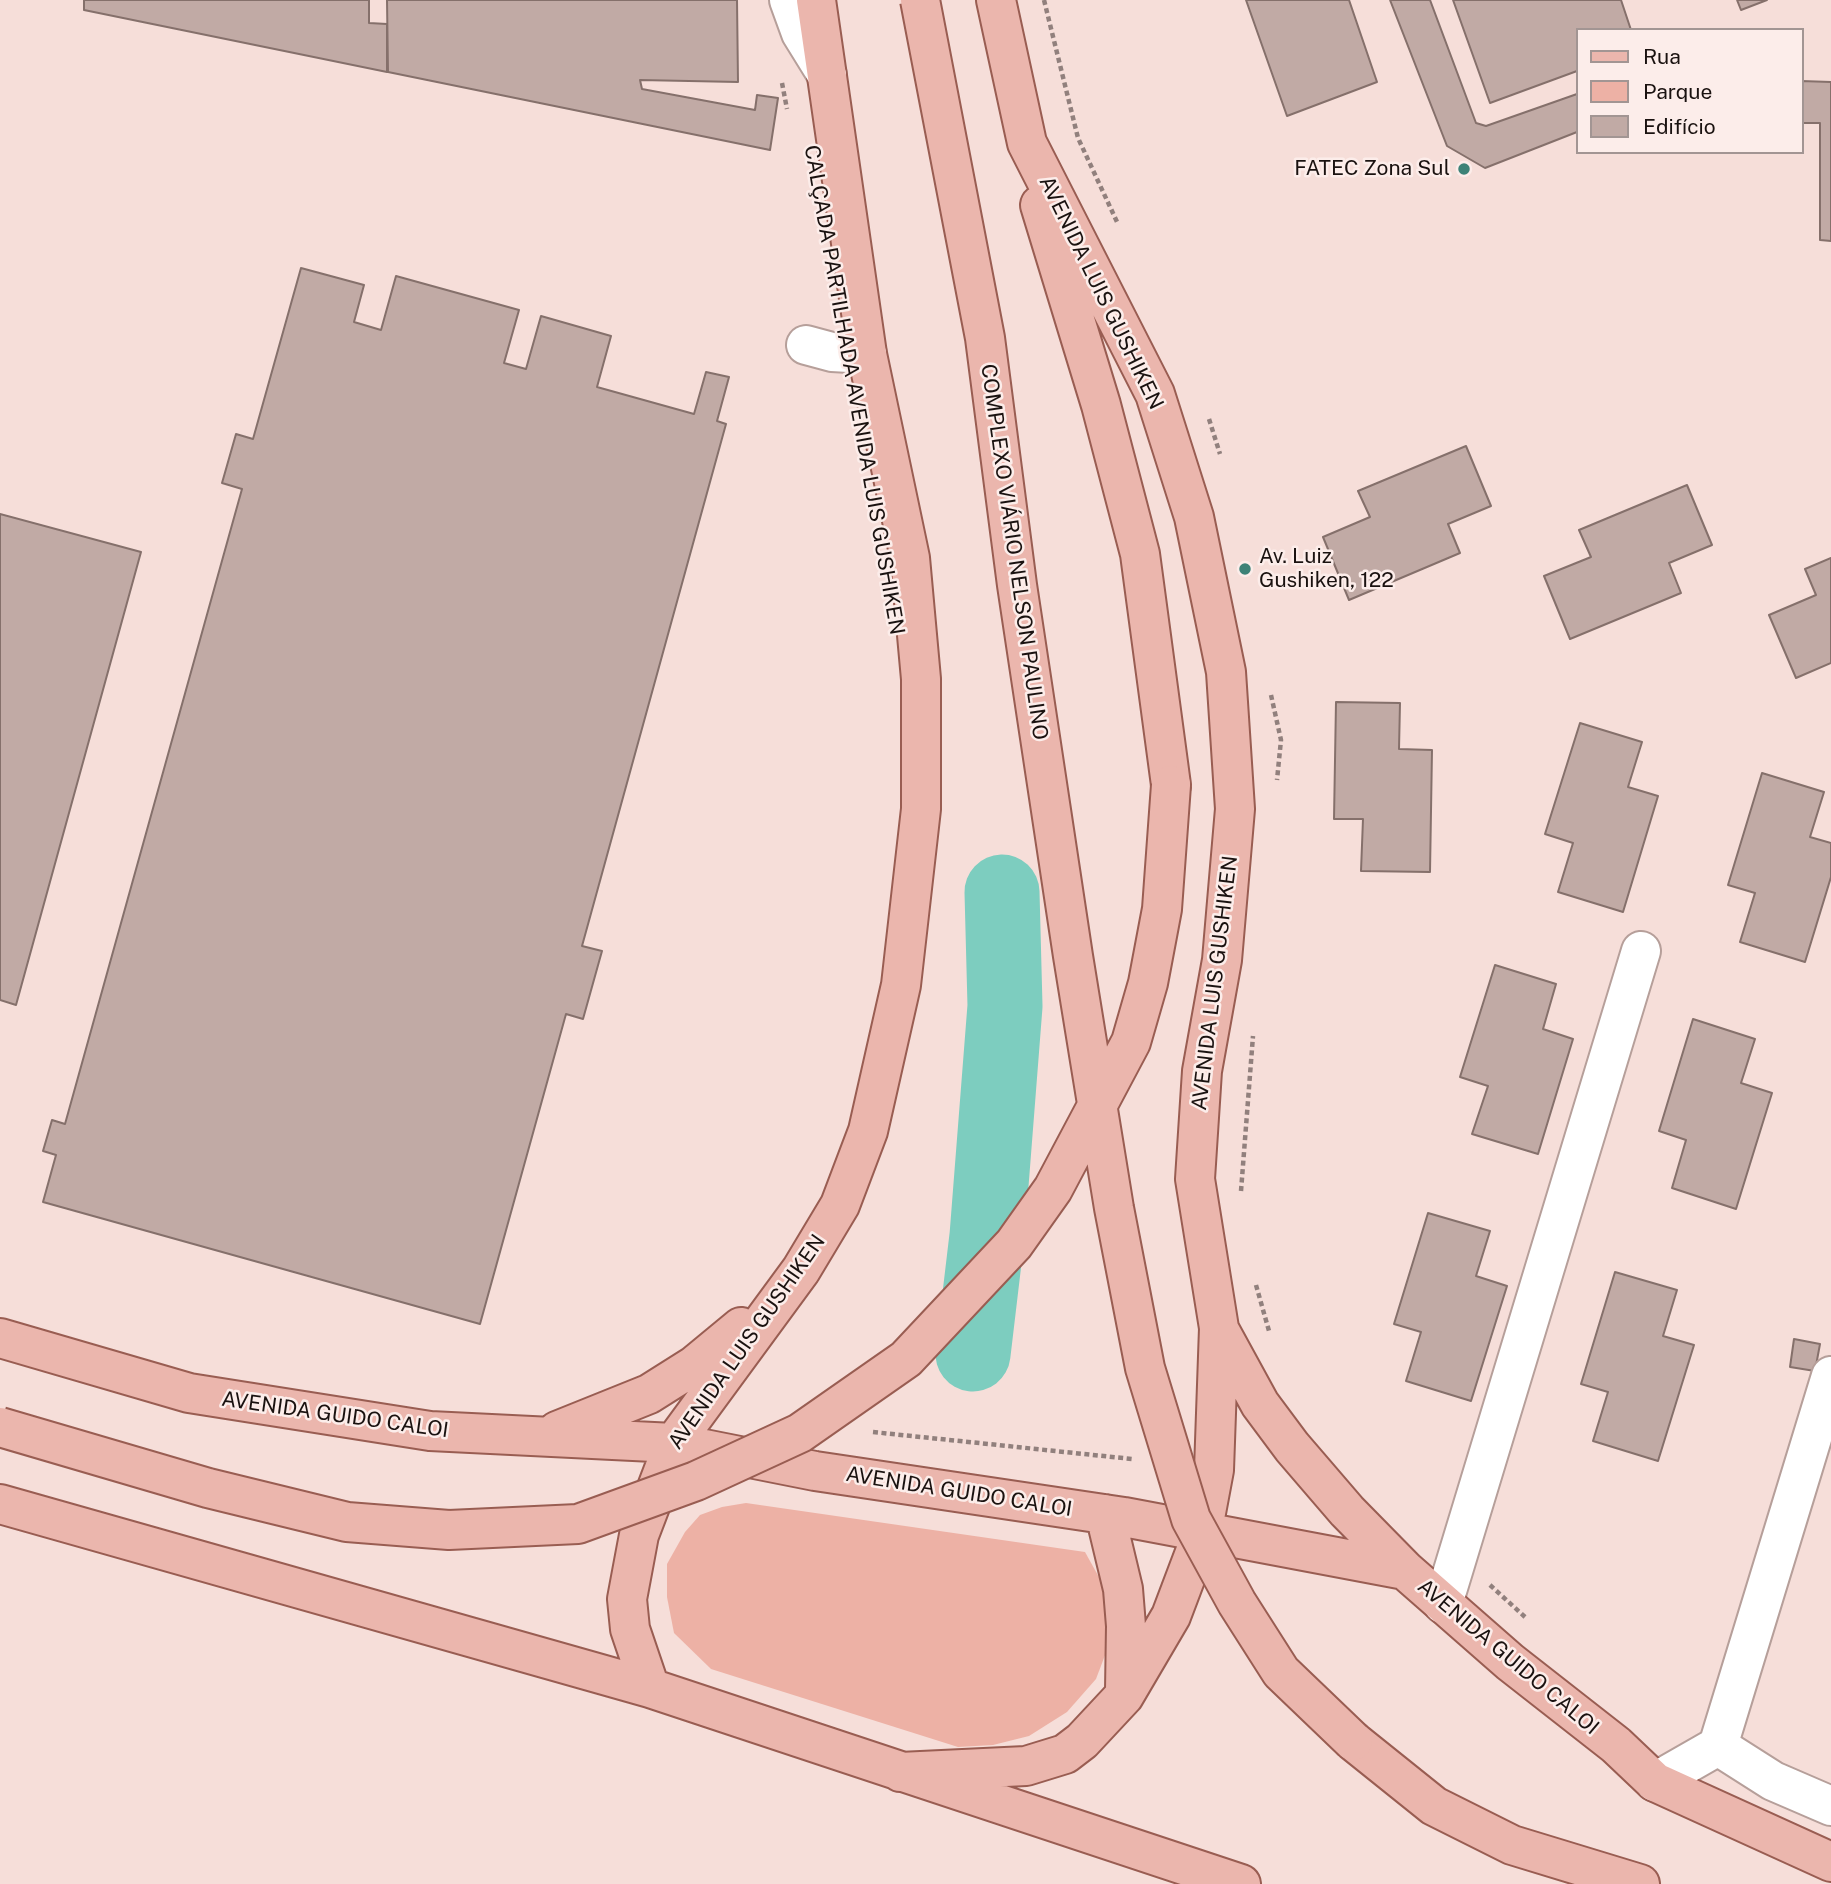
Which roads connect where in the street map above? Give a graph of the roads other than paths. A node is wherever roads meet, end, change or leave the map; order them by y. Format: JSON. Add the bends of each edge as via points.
{"nodes":[{"id":1,"x":789,"y":0,"type":"edge"},
{"id":2,"x":816,"y":0,"type":"edge"},
{"id":3,"x":920,"y":0,"type":"edge"},
{"id":4,"x":996,"y":0,"type":"edge"},
{"id":5,"x":827,"y":75,"type":"junction"},
{"id":6,"x":1027,"y":143,"type":"junction"},
{"id":7,"x":806,"y":345,"type":"dead end"},
{"id":8,"x":867,"y":354,"type":"junction"},
{"id":9,"x":1640,"y":951,"type":"dead end"},
{"id":10,"x":801,"y":1270,"type":"junction"},
{"id":11,"x":1219,"y":1328,"type":"junction"},
{"id":12,"x":0,"y":1338,"type":"edge"},
{"id":13,"x":1831,"y":1376,"type":"edge"},
{"id":14,"x":0,"y":1427,"type":"edge"},
{"id":15,"x":546,"y":1435,"type":"junction"},
{"id":16,"x":674,"y":1443,"type":"junction"},
{"id":17,"x":0,"y":1504,"type":"edge"},
{"id":18,"x":1105,"y":1514,"type":"junction"},
{"id":19,"x":1202,"y":1534,"type":"junction"},
{"id":20,"x":1405,"y":1570,"type":"junction"},
{"id":21,"x":1443,"y":1604,"type":"junction"},
{"id":22,"x":650,"y":1688,"type":"junction"},
{"id":23,"x":1124,"y":1696,"type":"junction"},
{"id":24,"x":1718,"y":1746,"type":"junction"},
{"id":25,"x":900,"y":1772,"type":"junction"},
{"id":26,"x":1655,"y":1782,"type":"junction"},
{"id":27,"x":1831,"y":1806,"type":"edge"},
{"id":28,"x":1831,"y":1862,"type":"edge"},
{"id":29,"x":1241,"y":1884,"type":"edge"},
{"id":30,"x":1640,"y":1884,"type":"edge"}],
"edges":[{"from":1,"to":5,"type":"street","via":[[801,33]]},
{"from":2,"to":5,"type":"main road","name":"AVENIDA LUIS GUSHIKEN"},
{"from":3,"to":30,"type":"main road","name":"COMPLEXO VIÁRIO NELSON PAULINO","bridge":true,"via":[[985,338],[1017,585],[1114,1208],[1145,1368],[1191,1519],[1281,1672],[1353,1741],[1434,1806],[1478,1829],[1512,1845]]},
{"from":4,"to":6,"type":"main road","name":"AVENIDA LUIS GUSHIKEN"},
{"from":5,"to":8,"type":"main road","name":"AVENIDA LUIS GUSHIKEN"},
{"from":6,"to":11,"type":"main road","name":"AVENIDA LUIS GUSHIKEN","via":[[1155,394],[1194,517],[1226,672],[1235,809],[1222,960],[1202,1071],[1195,1179]]},
{"from":6,"to":14,"type":"main road","bridge":true,"via":[[1044,223],[1101,405],[1140,554],[1171,785],[1161,909],[1131,1042],[1052,1189],[1014,1244],[906,1359],[800,1433],[696,1481],[578,1524],[449,1530],[348,1521],[208,1488]]},
{"from":7,"to":8,"type":"street"},
{"from":8,"to":10,"type":"main road","name":"AVENIDA LUIS GUSHIKEN","via":[[910,558],[922,679],[921,809],[901,985],[868,1131],[840,1205]]},
{"from":9,"to":21,"type":"street"},
{"from":10,"to":15,"type":"main road","via":[[695,1365],[649,1394]]},
{"from":10,"to":16,"type":"main road","name":"AVENIDA LUIS GUSHIKEN"},
{"from":11,"to":19,"type":"main road","name":"AVENIDA LUIS GUSHIKEN","via":[[1214,1470]]},
{"from":11,"to":20,"type":"main road","via":[[1260,1404],[1292,1447]]},
{"from":12,"to":15,"type":"main road","name":"AVENIDA GUIDO CALOI","via":[[189,1394],[430,1431]]},
{"from":13,"to":24,"type":"street"},
{"from":15,"to":16,"type":"main road","name":"AVENIDA GUIDO CALOI"},
{"from":16,"to":18,"type":"main road","name":"AVENIDA GUIDO CALOI","via":[[815,1471]]},
{"from":16,"to":22,"type":"main road","name":"AVENIDA LUIS GUSHIKEN","via":[[639,1535],[627,1599],[630,1629]]},
{"from":17,"to":22,"type":"main road"},
{"from":18,"to":19,"type":"main road","name":"AVENIDA GUIDO CALOI"},
{"from":18,"to":23,"type":"main road","via":[[1123,1589]]},
{"from":19,"to":20,"type":"main road","name":"AVENIDA GUIDO CALOI"},
{"from":19,"to":23,"type":"main road","name":"AVENIDA LUIS GUSHIKEN","via":[[1171,1616]]},
{"from":20,"to":21,"type":"main road","name":"AVENIDA GUIDO CALOI"},
{"from":21,"to":26,"type":"main road","name":"AVENIDA GUIDO CALOI"},
{"from":22,"to":25,"type":"main road"},
{"from":23,"to":25,"type":"main road","name":"AVENIDA LUIS GUSHIKEN","via":[[1082,1741],[1048,1760],[984,1770]]},
{"from":24,"to":26,"type":"street"},
{"from":24,"to":27,"type":"street","via":[[1773,1782]]},
{"from":25,"to":29,"type":"main road"},
{"from":26,"to":28,"type":"main road","name":"AVENIDA GUIDO CALOI"}]}
